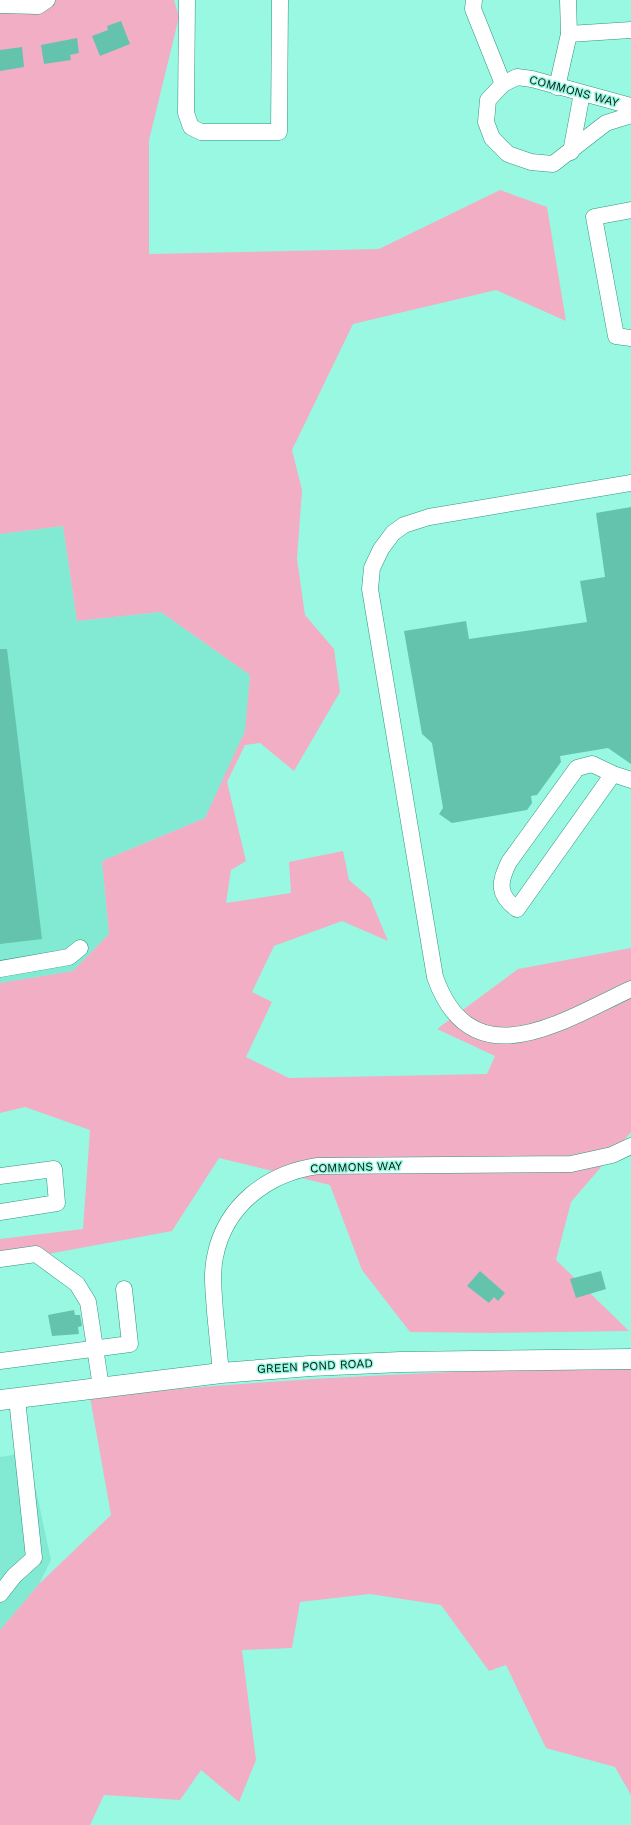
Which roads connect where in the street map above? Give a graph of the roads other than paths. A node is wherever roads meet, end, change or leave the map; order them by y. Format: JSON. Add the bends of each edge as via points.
{"nodes":[{"id":1,"x":47,"y":0,"type":"edge"},
{"id":2,"x":187,"y":0,"type":"edge"},
{"id":3,"x":280,"y":0,"type":"edge"},
{"id":4,"x":474,"y":0,"type":"edge"},
{"id":5,"x":568,"y":0,"type":"edge"},
{"id":6,"x":0,"y":5,"type":"edge"},
{"id":7,"x":631,"y":30,"type":"edge"},
{"id":8,"x":569,"y":34,"type":"junction"},
{"id":9,"x":503,"y":84,"type":"junction"},
{"id":10,"x":557,"y":87,"type":"junction"},
{"id":11,"x":582,"y":93,"type":"junction"},
{"id":12,"x":631,"y":106,"type":"edge"},
{"id":13,"x":631,"y":115,"type":"edge"},
{"id":14,"x":571,"y":152,"type":"junction"},
{"id":15,"x":631,"y":210,"type":"edge"},
{"id":16,"x":631,"y":338,"type":"edge"},
{"id":17,"x":631,"y":483,"type":"edge"},
{"id":18,"x":613,"y":774,"type":"junction"},
{"id":19,"x":631,"y":780,"type":"edge"},
{"id":20,"x":80,"y":948,"type":"dead end"},
{"id":21,"x":0,"y":969,"type":"edge"},
{"id":22,"x":631,"y":989,"type":"edge"},
{"id":23,"x":631,"y":1146,"type":"edge"},
{"id":24,"x":0,"y":1176,"type":"edge"},
{"id":25,"x":0,"y":1212,"type":"edge"},
{"id":26,"x":0,"y":1259,"type":"edge"},
{"id":27,"x":124,"y":1289,"type":"dead end"},
{"id":28,"x":96,"y":1349,"type":"junction"},
{"id":29,"x":631,"y":1359,"type":"edge"},
{"id":30,"x":0,"y":1362,"type":"edge"},
{"id":31,"x":221,"y":1373,"type":"junction"},
{"id":32,"x":101,"y":1387,"type":"junction"},
{"id":33,"x":8,"y":1399,"type":"edge"},
{"id":34,"x":0,"y":1594,"type":"edge"}],
"edges":[{"from":1,"to":6,"type":"street","via":[[38,6]]},
{"from":2,"to":3,"type":"street","via":[[186,113],[192,127],[201,132],[279,132]]},
{"from":4,"to":9,"type":"street","via":[[473,9]]},
{"from":5,"to":8,"type":"street"},
{"from":7,"to":8,"type":"street"},
{"from":8,"to":10,"type":"street"},
{"from":9,"to":10,"type":"street","name":"COMMONS WAY","via":[[517,77]]},
{"from":9,"to":14,"type":"street","name":"COMMONS WAY","via":[[488,100],[486,122],[492,138],[508,154],[531,162],[553,164]]},
{"from":10,"to":11,"type":"street","name":"COMMONS WAY"},
{"from":11,"to":12,"type":"street","name":"COMMONS WAY"},
{"from":11,"to":14,"type":"street"},
{"from":13,"to":14,"type":"street","name":"COMMONS WAY","via":[[606,123]]},
{"from":15,"to":16,"type":"street","via":[[594,218],[616,336]]},
{"from":17,"to":22,"type":"street","via":[[429,517],[404,525],[393,533],[381,549],[372,568],[370,589],[435,977],[446,1003],[456,1016],[472,1026],[496,1036],[512,1036],[538,1031]]},
{"from":18,"to":18,"type":"street","via":[[517,909],[502,893],[503,874],[509,862],[577,768],[592,764]]},
{"from":18,"to":19,"type":"street"},
{"from":20,"to":21,"type":"street","via":[[69,957]]},
{"from":23,"to":31,"type":"street","name":"COMMONS WAY","via":[[612,1155],[571,1164],[318,1166],[301,1169],[270,1181],[254,1191],[235,1212],[220,1239],[215,1257],[213,1281]]},
{"from":24,"to":25,"type":"street","via":[[54,1168],[57,1204]]},
{"from":26,"to":28,"type":"street","via":[[36,1254],[77,1284],[88,1302]]},
{"from":27,"to":28,"type":"street","via":[[130,1344]]},
{"from":28,"to":30,"type":"street"},
{"from":28,"to":32,"type":"street"},
{"from":29,"to":31,"type":"main road","name":"GREEN POND ROAD","via":[[401,1362]]},
{"from":31,"to":32,"type":"main road","name":"GREEN POND ROAD"},
{"from":32,"to":33,"type":"main road","name":"GREEN POND ROAD"},
{"from":33,"to":34,"type":"street","via":[[34,1558],[14,1576]]}]}
